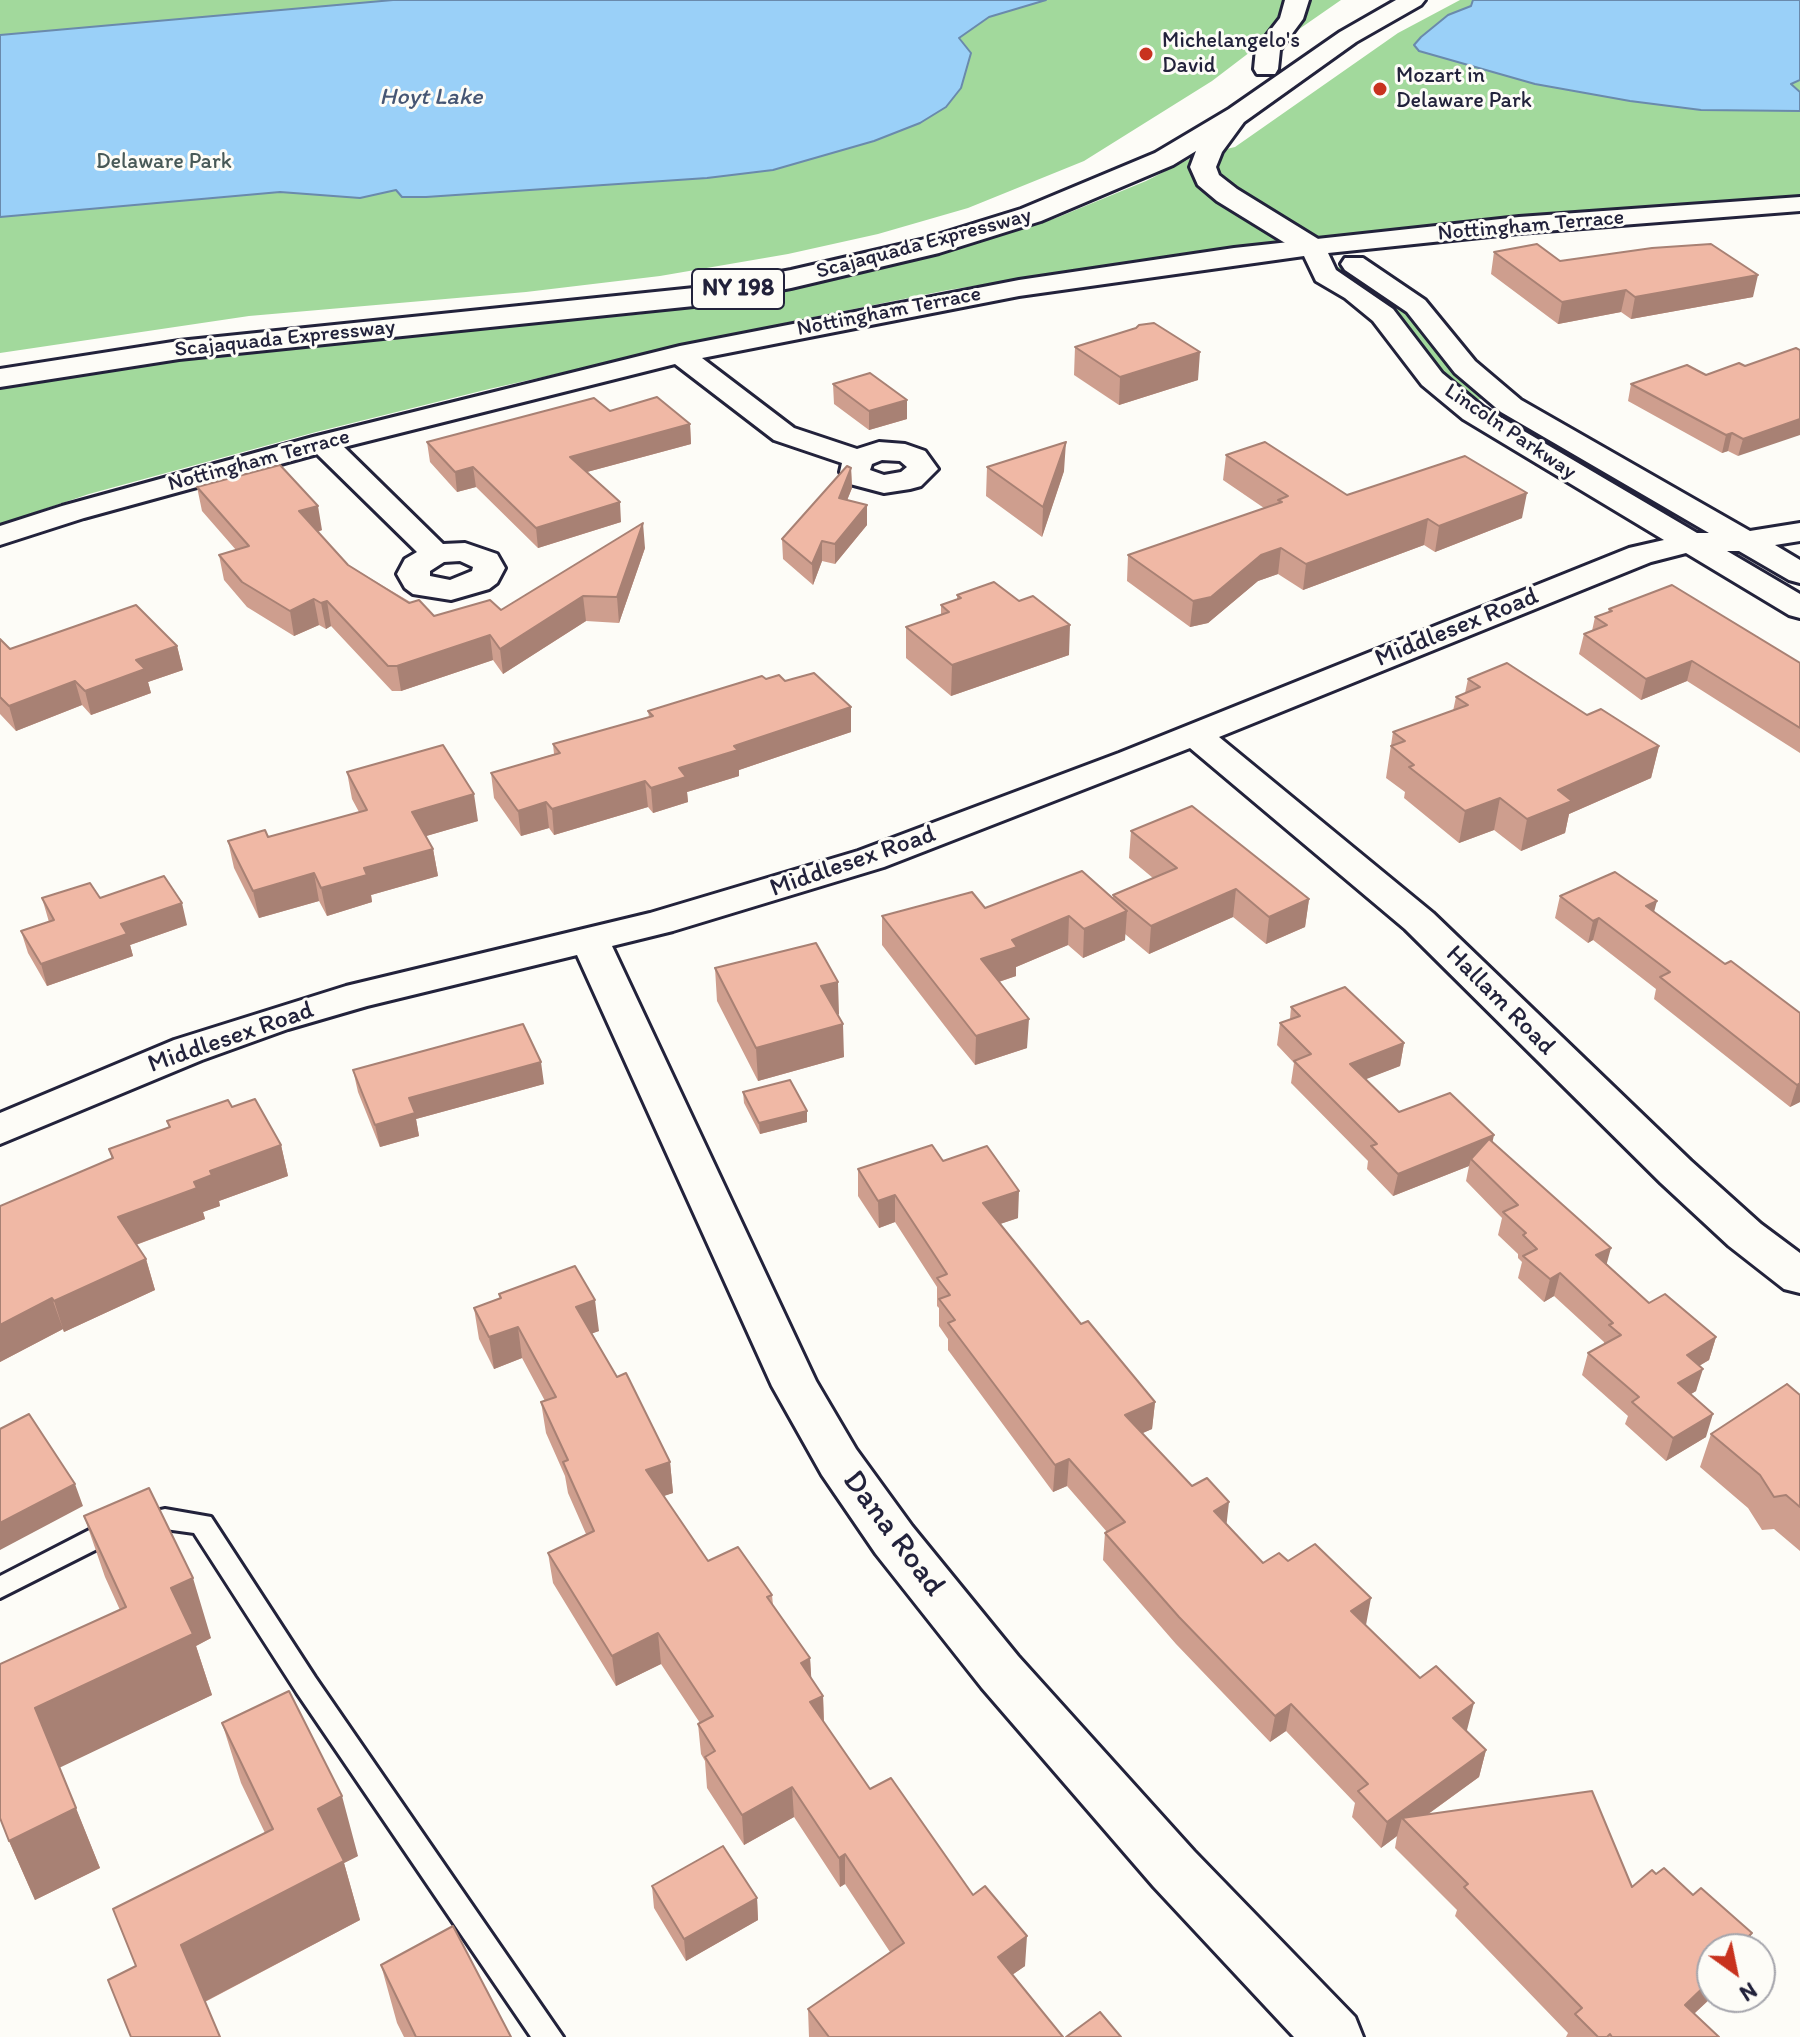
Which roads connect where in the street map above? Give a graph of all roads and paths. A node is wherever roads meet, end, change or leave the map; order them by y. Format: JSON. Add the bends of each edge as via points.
{"nodes":[{"id":1,"x":1297,"y":0,"type":"edge"},
{"id":2,"x":1374,"y":0,"type":"edge"},
{"id":3,"x":1413,"y":0,"type":"edge"},
{"id":4,"x":1266,"y":69,"type":"junction"},
{"id":5,"x":1238,"y":114,"type":"junction"},
{"id":6,"x":1800,"y":204,"type":"edge"},
{"id":7,"x":1313,"y":248,"type":"junction"},
{"id":8,"x":680,"y":354,"type":"junction"},
{"id":9,"x":0,"y":361,"type":"edge"},
{"id":10,"x":0,"y":378,"type":"edge"},
{"id":11,"x":1511,"y":406,"type":"junction"},
{"id":12,"x":1473,"y":413,"type":"junction"},
{"id":13,"x":323,"y":443,"type":"junction"},
{"id":14,"x":858,"y":459,"type":"dead end"},
{"id":15,"x":1800,"y":514,"type":"edge"},
{"id":16,"x":1800,"y":532,"type":"edge"},
{"id":17,"x":0,"y":536,"type":"edge"},
{"id":18,"x":1718,"y":537,"type":"junction"},
{"id":19,"x":436,"y":554,"type":"dead end"},
{"id":20,"x":1800,"y":573,"type":"edge"},
{"id":21,"x":1800,"y":608,"type":"edge"},
{"id":22,"x":1193,"y":733,"type":"junction"},
{"id":23,"x":590,"y":940,"type":"junction"},
{"id":24,"x":0,"y":1129,"type":"edge"},
{"id":25,"x":1800,"y":1277,"type":"edge"},
{"id":26,"x":0,"y":1588,"type":"edge"},
{"id":27,"x":548,"y":2037,"type":"edge"},
{"id":28,"x":1334,"y":2037,"type":"edge"}],
"edges":[{"from":1,"to":4,"type":"highway","via":[[1291,19],[1268,49]]},
{"from":2,"to":4,"type":"highway","name":"Scajaquada Expressway","number":"NY 198"},
{"from":3,"to":5,"type":"highway","name":"Scajaquada Expressway","number":"NY 198","via":[[1348,37]]},
{"from":4,"to":9,"type":"highway","name":"Scajaquada Expressway","number":"NY 198","via":[[1167,134],[1089,174],[997,209],[869,246],[640,289],[264,323]]},
{"from":5,"to":7,"type":"highway","via":[[1209,151],[1203,167],[1207,179]]},
{"from":5,"to":10,"type":"highway","name":"Scajaquada Expressway","number":"NY 198","via":[[1164,159],[1031,215],[929,247],[791,279],[593,310],[179,350]]},
{"from":6,"to":7,"type":"street","name":"Nottingham Terrace","via":[[1519,225]]},
{"from":7,"to":8,"type":"street","name":"Nottingham Terrace","via":[[1033,286]]},
{"from":7,"to":11,"type":"street","name":"Lincoln Parkway","via":[[1354,264],[1402,294],[1465,367]]},
{"from":7,"to":12,"type":"street","name":"Lincoln Parkway","via":[[1325,275],[1383,315],[1432,379]]},
{"from":8,"to":13,"type":"street","name":"Nottingham Terrace"},
{"from":8,"to":14,"type":"street","via":[[784,434]]},
{"from":11,"to":12,"type":"street"},
{"from":11,"to":18,"type":"street","name":"Lincoln Parkway"},
{"from":12,"to":18,"type":"street","name":"Lincoln Parkway"},
{"from":13,"to":17,"type":"street","name":"Nottingham Terrace"},
{"from":13,"to":19,"type":"street"},
{"from":15,"to":18,"type":"street","name":"Middlesex Road"},
{"from":16,"to":18,"type":"street","name":"Middlesex Road"},
{"from":18,"to":20,"type":"street","name":"Lincoln Parkway"},
{"from":18,"to":21,"type":"street","name":"Lincoln Parkway"},
{"from":18,"to":22,"type":"street","name":"Middlesex Road","via":[[1640,555]]},
{"from":22,"to":23,"type":"street","name":"Middlesex Road","via":[[871,859]]},
{"from":22,"to":25,"type":"street","name":"Hallam Road","via":[[1419,921],[1676,1172]]},
{"from":23,"to":24,"type":"street","name":"Middlesex Road","via":[[274,1020]]},
{"from":23,"to":28,"type":"street","name":"Dana Road","via":[[795,1386],[839,1462],[1000,1672],[1174,1869]]},
{"from":26,"to":27,"type":"lane","via":[[112,1530],[165,1519],[202,1524]]}]}
